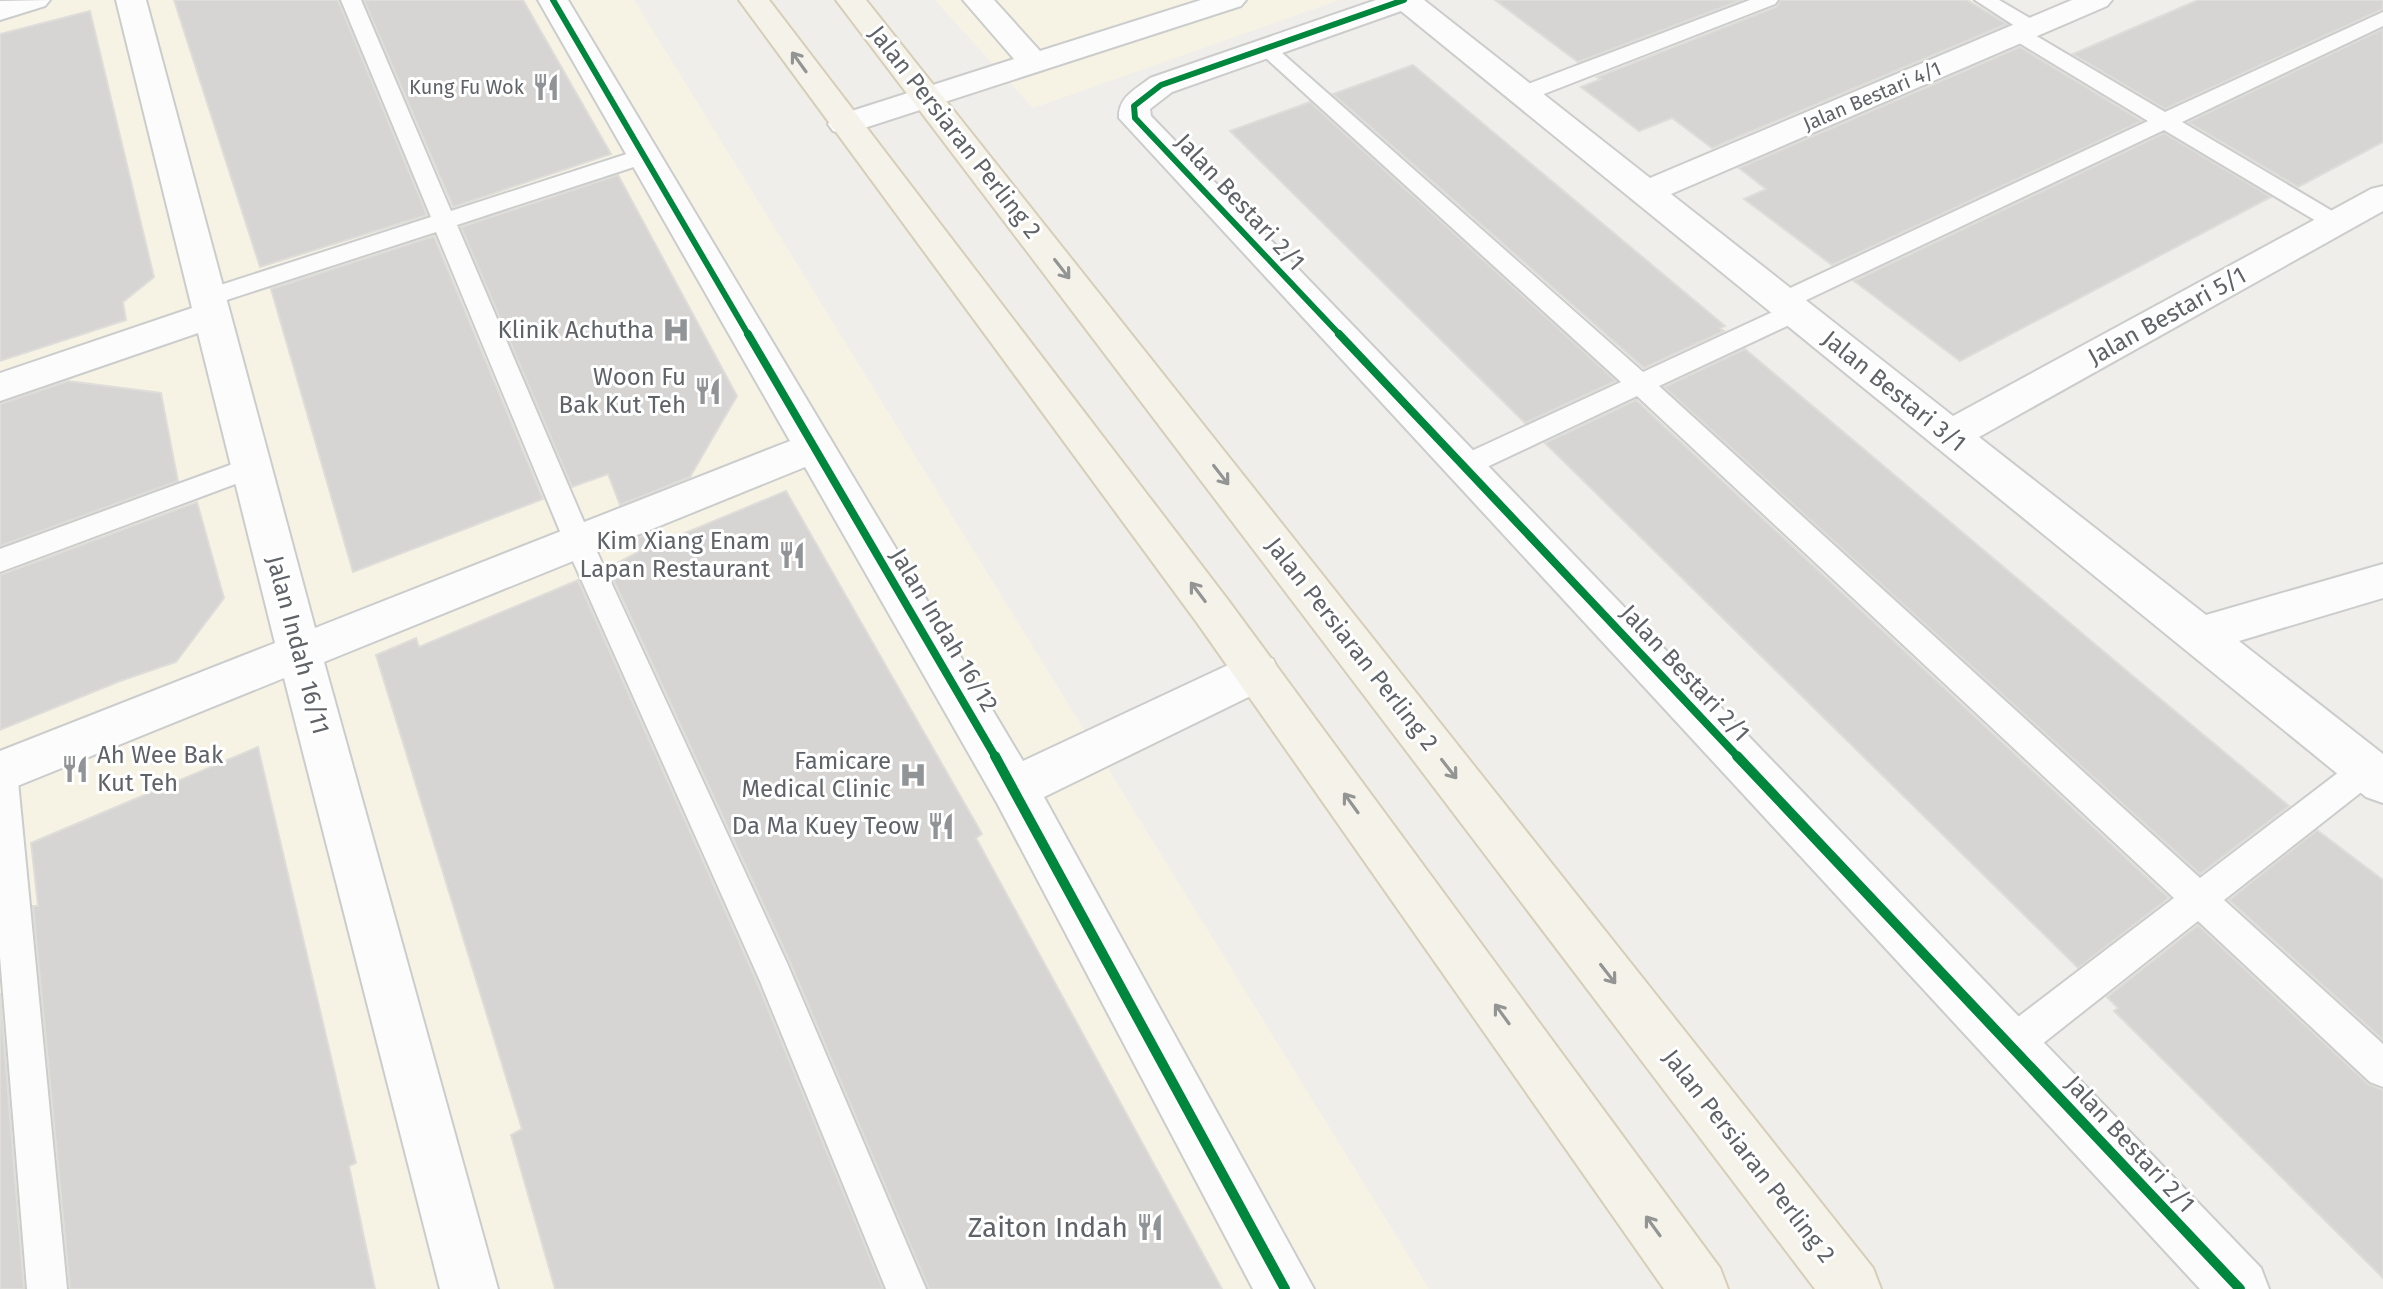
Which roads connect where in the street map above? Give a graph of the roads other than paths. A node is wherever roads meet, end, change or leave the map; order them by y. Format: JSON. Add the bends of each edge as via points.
{"nodes":[{"id":1,"x":35,"y":0,"type":"edge"},
{"id":2,"x":131,"y":0,"type":"edge"},
{"id":3,"x":351,"y":0,"type":"edge"},
{"id":4,"x":553,"y":0,"type":"edge"},
{"id":5,"x":754,"y":0,"type":"edge"},
{"id":6,"x":851,"y":0,"type":"edge"},
{"id":7,"x":978,"y":0,"type":"edge"},
{"id":8,"x":1231,"y":0,"type":"edge"},
{"id":9,"x":1405,"y":0,"type":"edge"},
{"id":10,"x":1768,"y":0,"type":"edge"},
{"id":11,"x":1985,"y":0,"type":"edge"},
{"id":12,"x":2097,"y":0,"type":"edge"},
{"id":13,"x":1196,"y":5,"type":"edge"},
{"id":14,"x":0,"y":11,"type":"edge"},
{"id":15,"x":2383,"y":18,"type":"edge"},
{"id":16,"x":2026,"y":31,"type":"junction"},
{"id":17,"x":1266,"y":49,"type":"junction"},
{"id":18,"x":1034,"y":63,"type":"junction"},
{"id":19,"x":1523,"y":94,"type":"junction"},
{"id":20,"x":928,"y":97,"type":"junction"},
{"id":21,"x":2164,"y":121,"type":"junction"},
{"id":22,"x":844,"y":124,"type":"junction"},
{"id":23,"x":644,"y":156,"type":"junction"},
{"id":24,"x":1646,"y":192,"type":"junction"},
{"id":25,"x":2383,"y":197,"type":"edge"},
{"id":26,"x":446,"y":222,"type":"junction"},
{"id":27,"x":2336,"y":223,"type":"junction"},
{"id":28,"x":210,"y":307,"type":"junction"},
{"id":29,"x":1789,"y":307,"type":"junction"},
{"id":30,"x":1640,"y":384,"type":"junction"},
{"id":31,"x":0,"y":387,"type":"edge"},
{"id":32,"x":1950,"y":435,"type":"junction"},
{"id":33,"x":813,"y":448,"type":"junction"},
{"id":34,"x":252,"y":467,"type":"junction"},
{"id":35,"x":1462,"y":467,"type":"junction"},
{"id":36,"x":578,"y":541,"type":"junction"},
{"id":37,"x":0,"y":561,"type":"edge"},
{"id":38,"x":2383,"y":581,"type":"edge"},
{"id":39,"x":2199,"y":635,"type":"junction"},
{"id":40,"x":299,"y":652,"type":"junction"},
{"id":41,"x":1257,"y":672,"type":"junction"},
{"id":42,"x":1,"y":772,"type":"edge"},
{"id":43,"x":2375,"y":776,"type":"edge"},
{"id":44,"x":1014,"y":788,"type":"junction"},
{"id":45,"x":2198,"y":901,"type":"junction"},
{"id":46,"x":2010,"y":1046,"type":"junction"},
{"id":47,"x":2383,"y":1069,"type":"edge"},
{"id":48,"x":47,"y":1289,"type":"edge"},
{"id":49,"x":469,"y":1289,"type":"edge"},
{"id":50,"x":906,"y":1289,"type":"edge"},
{"id":51,"x":1285,"y":1289,"type":"edge"},
{"id":52,"x":1699,"y":1289,"type":"edge"},
{"id":53,"x":1852,"y":1289,"type":"edge"},
{"id":54,"x":2240,"y":1289,"type":"edge"}],
"edges":[{"from":1,"to":14,"type":"street"},
{"from":2,"to":28,"type":"street","name":"Jalan Indah 16/11"},
{"from":3,"to":26,"type":"lane"},
{"from":4,"to":23,"type":"street","name":"Jalan Indah 16/12"},
{"from":22,"to":5,"type":"main road","one_way":true},
{"from":6,"to":20,"type":"main road","name":"Jalan Persiaran Perling 2"},
{"from":7,"to":18,"type":"street"},
{"from":8,"to":13,"type":"street"},
{"from":9,"to":17,"type":"street"},
{"from":9,"to":19,"type":"street","name":"Jalan Bestari 3/1"},
{"from":10,"to":19,"type":"lane"},
{"from":11,"to":16,"type":"lane"},
{"from":12,"to":16,"type":"street","name":"Jalan Bestari 4/1"},
{"from":13,"to":18,"type":"street"},
{"from":15,"to":21,"type":"lane"},
{"from":16,"to":21,"type":"lane"},
{"from":16,"to":24,"type":"street","name":"Jalan Bestari 4/1"},
{"from":17,"to":30,"type":"lane"},
{"from":17,"to":35,"type":"street","name":"Jalan Bestari 2/1","via":[[1161,85],[1134,106],[1135,118]]},
{"from":18,"to":20,"type":"street"},
{"from":19,"to":24,"type":"street","name":"Jalan Bestari 3/1"},
{"from":20,"to":22,"type":"street"},
{"from":20,"to":53,"type":"main road","name":"Jalan Persiaran Perling 2","one_way":true},
{"from":21,"to":27,"type":"lane"},
{"from":21,"to":29,"type":"lane"},
{"from":41,"to":22,"type":"main road","one_way":true},
{"from":23,"to":26,"type":"lane"},
{"from":23,"to":33,"type":"street","name":"Jalan Indah 16/12"},
{"from":24,"to":29,"type":"street","name":"Jalan Bestari 3/1"},
{"from":25,"to":27,"type":"street","name":"Jalan Bestari 5/1"},
{"from":26,"to":28,"type":"lane"},
{"from":26,"to":36,"type":"lane"},
{"from":27,"to":32,"type":"street","name":"Jalan Bestari 5/1"},
{"from":28,"to":31,"type":"street"},
{"from":28,"to":34,"type":"street","name":"Jalan Indah 16/11"},
{"from":29,"to":30,"type":"lane"},
{"from":29,"to":32,"type":"street","name":"Jalan Bestari 3/1"},
{"from":30,"to":35,"type":"lane"},
{"from":30,"to":45,"type":"lane"},
{"from":32,"to":39,"type":"street","name":"Jalan Bestari 3/1"},
{"from":33,"to":36,"type":"street"},
{"from":33,"to":44,"type":"street","name":"Jalan Indah 16/12"},
{"from":34,"to":37,"type":"lane"},
{"from":34,"to":40,"type":"street","name":"Jalan Indah 16/11"},
{"from":35,"to":46,"type":"street","name":"Jalan Bestari 2/1"},
{"from":36,"to":40,"type":"street"},
{"from":36,"to":50,"type":"lane","via":[[775,975]]},
{"from":38,"to":39,"type":"street"},
{"from":39,"to":43,"type":"street","name":"Jalan Bestari 3/1"},
{"from":40,"to":42,"type":"street"},
{"from":40,"to":49,"type":"street","name":"Jalan Indah 16/11"},
{"from":41,"to":44,"type":"street"},
{"from":52,"to":41,"type":"main road","one_way":true},
{"from":42,"to":48,"type":"lane"},
{"from":43,"to":45,"type":"lane"},
{"from":44,"to":51,"type":"street","name":"Jalan Indah 16/12"},
{"from":45,"to":46,"type":"lane"},
{"from":45,"to":47,"type":"lane"},
{"from":46,"to":54,"type":"street","name":"Jalan Bestari 2/1"}]}
